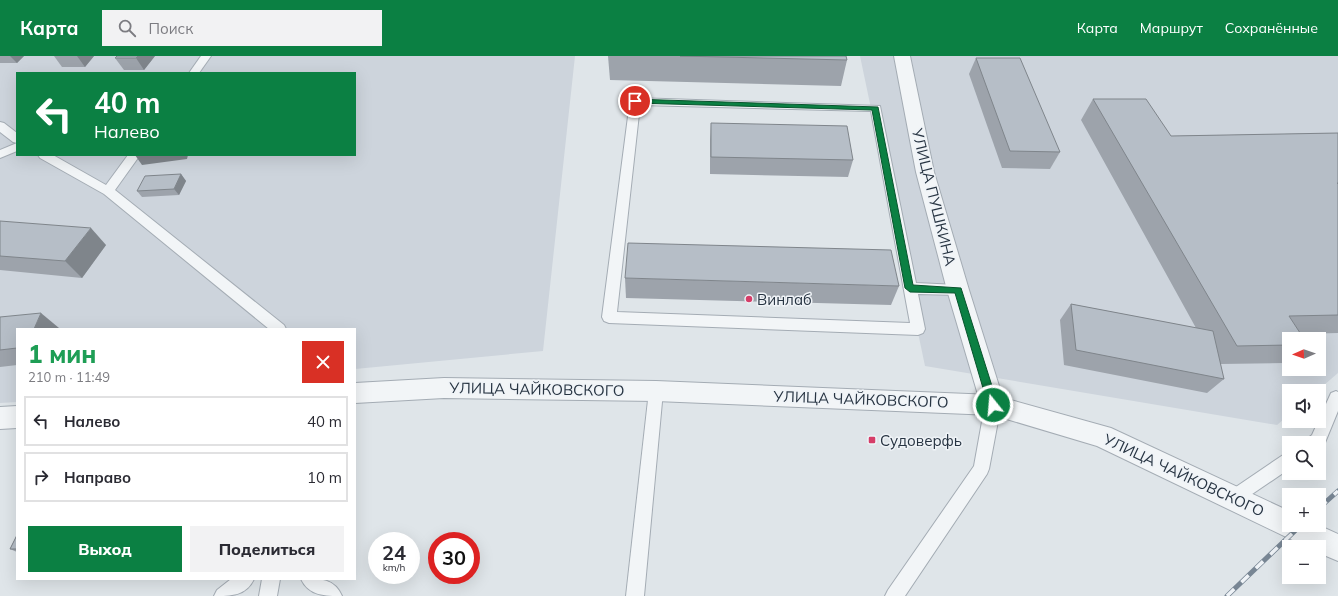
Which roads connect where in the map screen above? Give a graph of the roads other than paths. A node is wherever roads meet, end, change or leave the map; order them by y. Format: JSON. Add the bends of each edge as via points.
{"nodes":[{"id":1,"x":206,"y":56,"type":"edge"},
{"id":2,"x":902,"y":56,"type":"edge"},
{"id":3,"x":195,"y":72,"type":"edge"},
{"id":4,"x":0,"y":126,"type":"edge"},
{"id":5,"x":16,"y":138,"type":"edge"},
{"id":6,"x":16,"y":147,"type":"edge"},
{"id":7,"x":0,"y":154,"type":"edge"},
{"id":8,"x":46,"y":156,"type":"edge"},
{"id":9,"x":133,"y":156,"type":"edge"},
{"id":10,"x":108,"y":191,"type":"junction"},
{"id":11,"x":617,"y":248,"type":"junction"},
{"id":12,"x":633,"y":249,"type":"edge"},
{"id":13,"x":888,"y":258,"type":"edge"},
{"id":14,"x":904,"y":258,"type":"junction"},
{"id":15,"x":910,"y":288,"type":"junction"},
{"id":16,"x":958,"y":290,"type":"junction"},
{"id":17,"x":278,"y":328,"type":"edge"},
{"id":18,"x":656,"y":391,"type":"junction"},
{"id":19,"x":356,"y":392,"type":"edge"},
{"id":20,"x":1336,"y":398,"type":"dead end"},
{"id":21,"x":993,"y":405,"type":"junction"},
{"id":22,"x":16,"y":417,"type":"edge"},
{"id":23,"x":0,"y":418,"type":"edge"},
{"id":24,"x":1320,"y":436,"type":"edge"},
{"id":25,"x":1282,"y":465,"type":"edge"},
{"id":26,"x":1233,"y":498,"type":"junction"},
{"id":27,"x":1338,"y":548,"type":"edge"},
{"id":28,"x":244,"y":580,"type":"edge"},
{"id":29,"x":271,"y":580,"type":"edge"},
{"id":30,"x":311,"y":580,"type":"edge"},
{"id":31,"x":223,"y":596,"type":"edge"},
{"id":32,"x":268,"y":596,"type":"edge"},
{"id":33,"x":333,"y":596,"type":"edge"},
{"id":34,"x":635,"y":596,"type":"edge"},
{"id":35,"x":894,"y":596,"type":"edge"}],
"edges":[{"from":1,"to":3,"type":"lane"},
{"from":2,"to":16,"type":"street","name":"УЛИЦА ПУШКИНА","via":[[925,172]]},
{"from":4,"to":5,"type":"lane"},
{"from":6,"to":7,"type":"lane"},
{"from":8,"to":10,"type":"lane"},
{"from":9,"to":10,"type":"lane"},
{"from":10,"to":17,"type":"lane"},
{"from":11,"to":12,"type":"lane"},
{"from":11,"to":14,"type":"lane","via":[[635,101],[876,108]]},
{"from":11,"to":15,"type":"lane","via":[[609,317],[918,329]]},
{"from":13,"to":14,"type":"lane"},
{"from":14,"to":15,"type":"lane"},
{"from":15,"to":16,"type":"lane"},
{"from":16,"to":21,"type":"street","name":"УЛИЦА ПУШКИНА"},
{"from":18,"to":19,"type":"street","name":"УЛИЦА ЧАЙКОВСКОГО","via":[[444,388]]},
{"from":18,"to":21,"type":"street","name":"УЛИЦА ЧАЙКОВСКОГО"},
{"from":18,"to":34,"type":"lane"},
{"from":20,"to":24,"type":"lane"},
{"from":21,"to":26,"type":"street","name":"УЛИЦА ЧАЙКОВСКОГО","via":[[1102,436]]},
{"from":21,"to":35,"type":"lane","via":[[981,469]]},
{"from":22,"to":23,"type":"street"},
{"from":25,"to":26,"type":"lane"},
{"from":26,"to":27,"type":"street","name":"УЛИЦА ЧАЙКОВСКОГО"},
{"from":28,"to":31,"type":"lane"},
{"from":29,"to":32,"type":"lane"},
{"from":30,"to":33,"type":"lane"}]}
